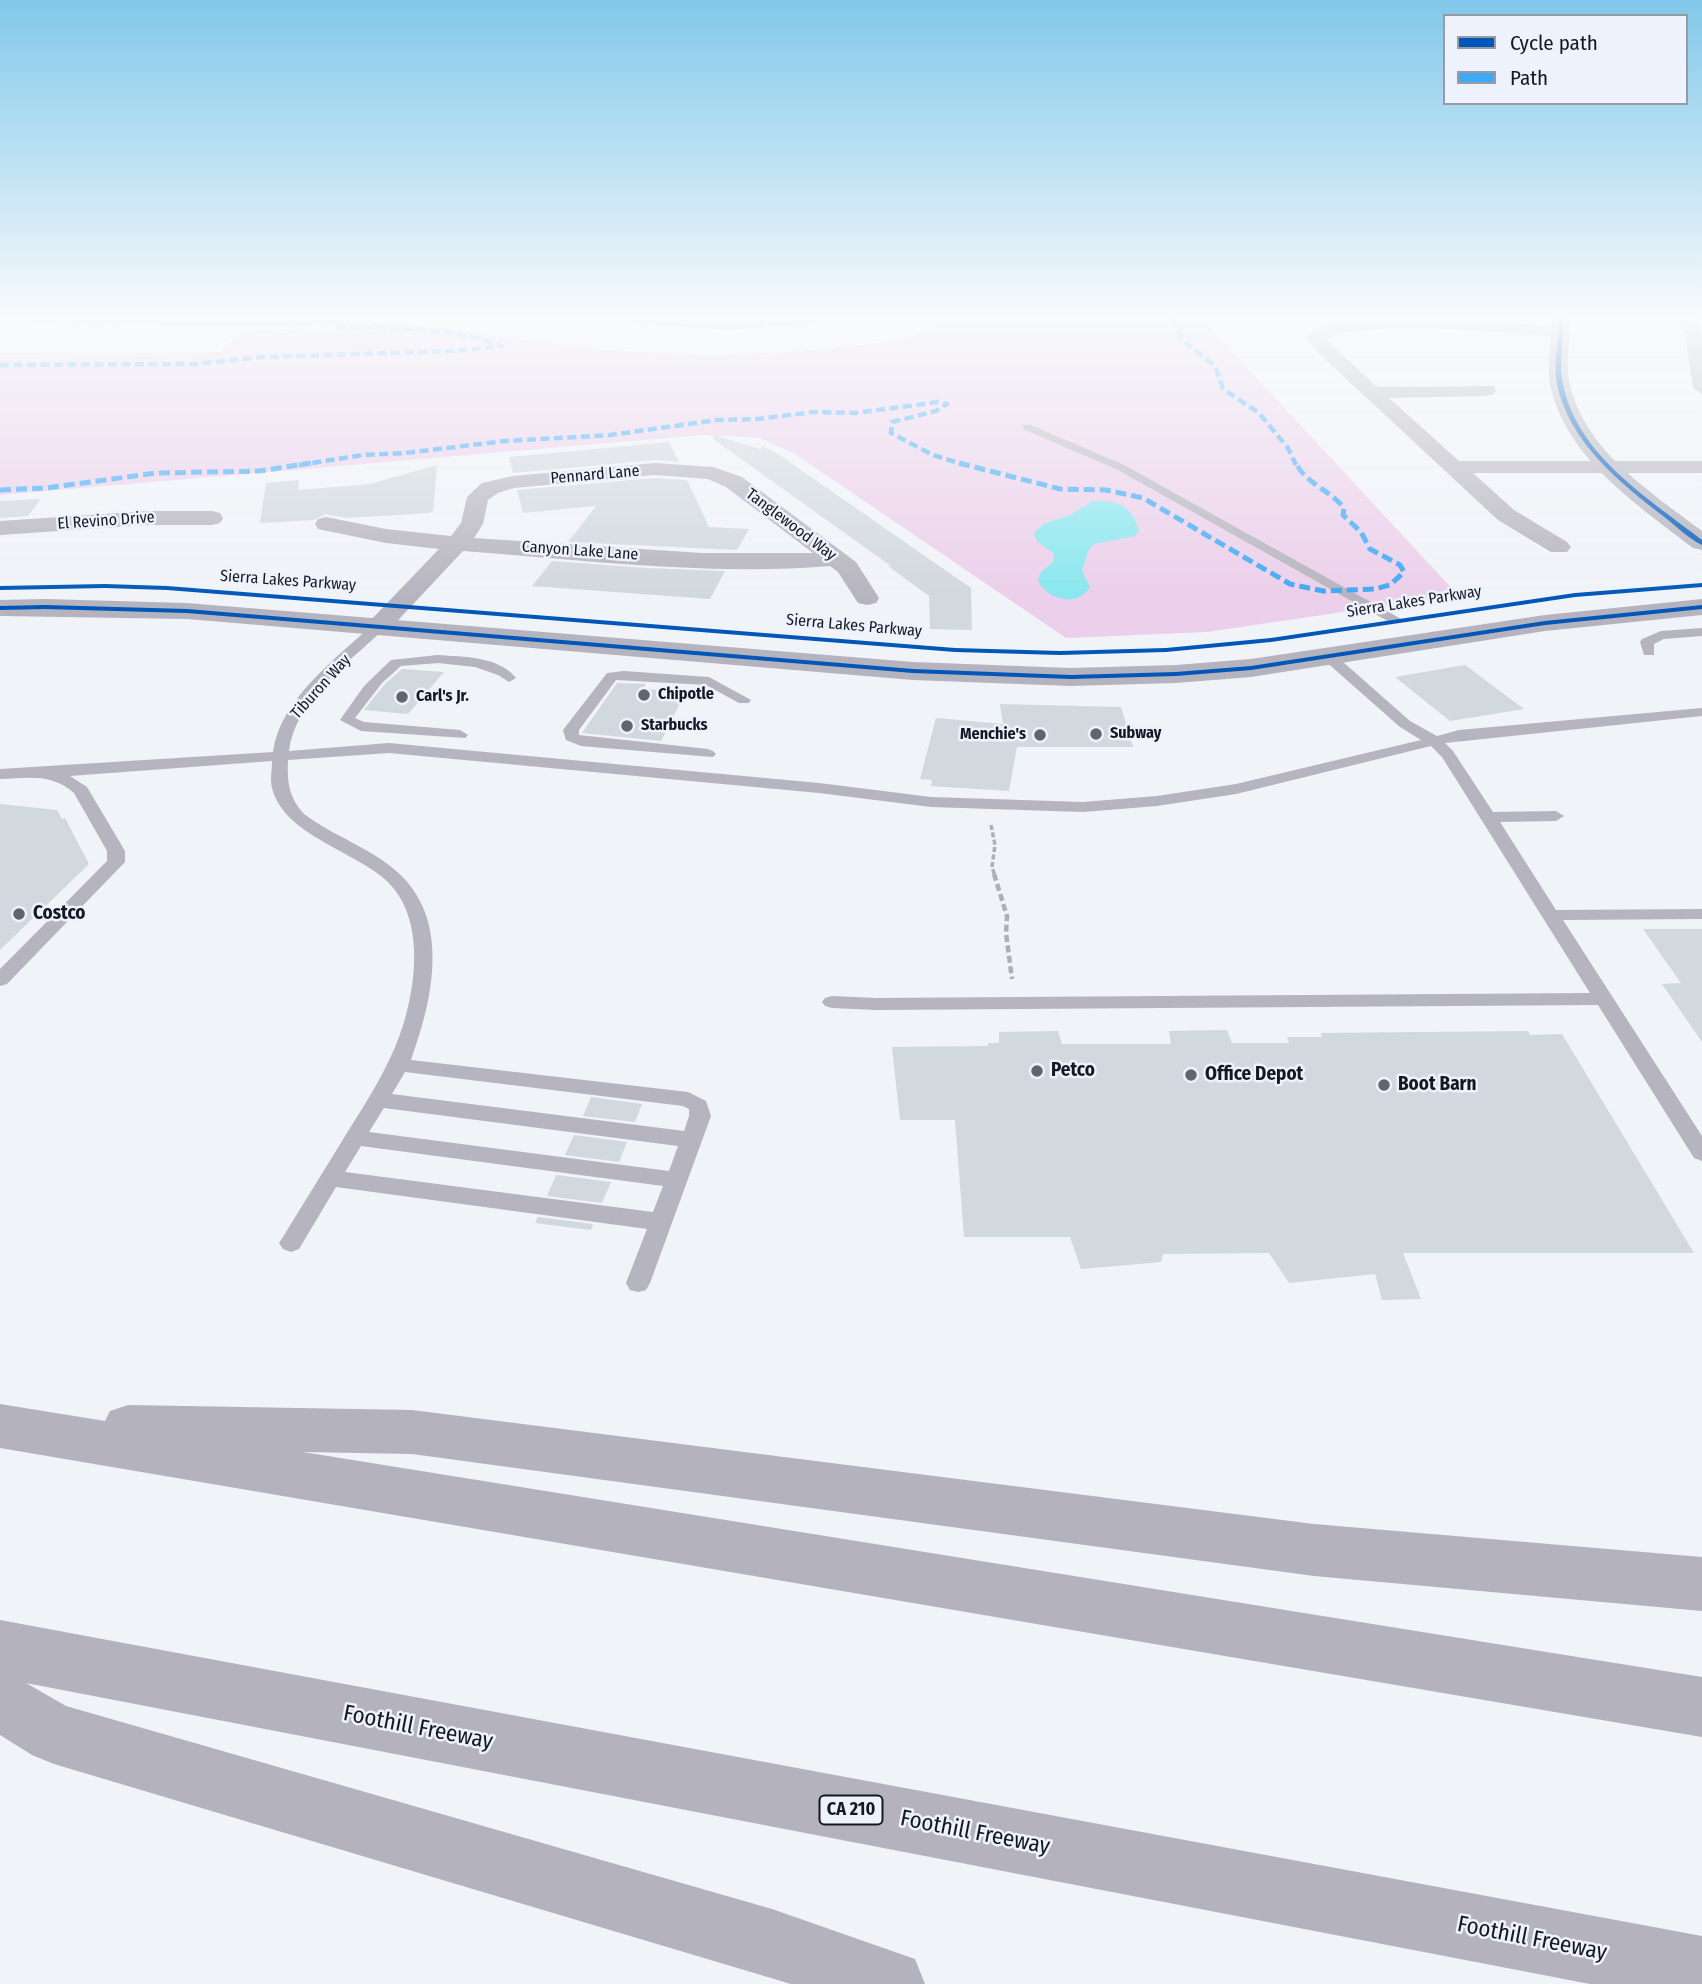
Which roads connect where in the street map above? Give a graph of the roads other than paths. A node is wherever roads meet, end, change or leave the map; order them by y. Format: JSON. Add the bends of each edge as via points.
{"nodes":[{"id":1,"x":1393,"y":412,"type":"edge"},
{"id":2,"x":1570,"y":412,"type":"edge"},
{"id":3,"x":1027,"y":427,"type":"dead end"},
{"id":4,"x":1608,"y":466,"type":"junction"},
{"id":5,"x":1453,"y":467,"type":"junction"},
{"id":6,"x":1702,"y":467,"type":"edge"},
{"id":7,"x":701,"y":470,"type":"joint"},
{"id":8,"x":212,"y":518,"type":"dead end"},
{"id":9,"x":326,"y":524,"type":"dead end"},
{"id":10,"x":0,"y":528,"type":"edge"},
{"id":11,"x":458,"y":543,"type":"junction"},
{"id":12,"x":1702,"y":543,"type":"edge"},
{"id":13,"x":1559,"y":548,"type":"dead end"},
{"id":14,"x":835,"y":558,"type":"junction"},
{"id":15,"x":1702,"y":584,"type":"edge"},
{"id":16,"x":0,"y":588,"type":"edge"},
{"id":17,"x":867,"y":598,"type":"dead end"},
{"id":18,"x":400,"y":606,"type":"junction"},
{"id":19,"x":1702,"y":607,"type":"edge"},
{"id":20,"x":0,"y":608,"type":"edge"},
{"id":21,"x":1396,"y":620,"type":"junction"},
{"id":22,"x":377,"y":627,"type":"junction"},
{"id":23,"x":1702,"y":632,"type":"edge"},
{"id":24,"x":1649,"y":652,"type":"dead end"},
{"id":25,"x":1329,"y":657,"type":"junction"},
{"id":26,"x":509,"y":678,"type":"dead end"},
{"id":27,"x":744,"y":700,"type":"dead end"},
{"id":28,"x":1702,"y":712,"type":"edge"},
{"id":29,"x":460,"y":735,"type":"dead end"},
{"id":30,"x":1433,"y":740,"type":"junction"},
{"id":31,"x":708,"y":754,"type":"dead end"},
{"id":32,"x":281,"y":756,"type":"junction"},
{"id":33,"x":46,"y":772,"type":"junction"},
{"id":34,"x":0,"y":774,"type":"edge"},
{"id":35,"x":1488,"y":817,"type":"junction"},
{"id":36,"x":1556,"y":817,"type":"dead end"},
{"id":37,"x":1702,"y":914,"type":"edge"},
{"id":38,"x":1551,"y":915,"type":"junction"},
{"id":39,"x":0,"y":980,"type":"edge"},
{"id":40,"x":1604,"y":999,"type":"junction"},
{"id":41,"x":832,"y":1002,"type":"dead end"},
{"id":42,"x":399,"y":1065,"type":"junction"},
{"id":43,"x":379,"y":1100,"type":"junction"},
{"id":44,"x":356,"y":1138,"type":"junction"},
{"id":45,"x":691,"y":1140,"type":"junction"},
{"id":46,"x":1702,"y":1153,"type":"edge"},
{"id":47,"x":331,"y":1178,"type":"junction"},
{"id":48,"x":676,"y":1180,"type":"junction"},
{"id":49,"x":661,"y":1222,"type":"junction"},
{"id":50,"x":291,"y":1243,"type":"dead end"},
{"id":51,"x":638,"y":1283,"type":"dead end"},
{"id":52,"x":0,"y":1425,"type":"edge"},
{"id":53,"x":1702,"y":1584,"type":"edge"},
{"id":54,"x":0,"y":1650,"type":"edge"},
{"id":55,"x":0,"y":1702,"type":"edge"},
{"id":56,"x":1702,"y":1707,"type":"edge"},
{"id":57,"x":1702,"y":1971,"type":"edge"},
{"id":58,"x":890,"y":1984,"type":"edge"}],
"edges":[{"from":1,"to":5,"type":"street"},
{"from":2,"to":4,"type":"street"},
{"from":3,"to":21,"type":"lane","via":[[1120,467]]},
{"from":4,"to":5,"type":"street"},
{"from":4,"to":6,"type":"street"},
{"from":4,"to":12,"type":"street"},
{"from":5,"to":13,"type":"street","via":[[1513,521]]},
{"from":7,"to":11,"type":"street","name":"Pennard Lane","via":[[655,469],[490,488],[478,497],[475,517]]},
{"from":7,"to":14,"type":"street","name":"Tanglewood Way","via":[[734,482]]},
{"from":8,"to":10,"type":"street","name":"El Revino Drive","via":[[135,518]]},
{"from":9,"to":11,"type":"street","name":"Canyon Lake Lane","via":[[374,535]]},
{"from":11,"to":14,"type":"street","name":"Canyon Lake Lane","via":[[733,562]]},
{"from":11,"to":18,"type":"street"},
{"from":14,"to":17,"type":"street","name":"Tanglewood Way","via":[[855,577]]},
{"from":15,"to":21,"type":"street","name":"Sierra Lakes Parkway","via":[[1576,595]]},
{"from":16,"to":18,"type":"street","name":"Sierra Lakes Parkway","via":[[167,588]]},
{"from":18,"to":21,"type":"street","name":"Sierra Lakes Parkway","via":[[955,650],[1060,653],[1258,642]]},
{"from":18,"to":22,"type":"street"},
{"from":19,"to":25,"type":"street","name":"Sierra Lakes Parkway","via":[[1545,623]]},
{"from":20,"to":22,"type":"street","name":"Sierra Lakes Parkway","via":[[143,608]]},
{"from":22,"to":25,"type":"street","name":"Sierra Lakes Parkway","via":[[913,671],[1071,677],[1202,672]]},
{"from":22,"to":32,"type":"lane","name":"Tiburon Way","via":[[293,716],[283,737]]},
{"from":23,"to":24,"type":"lane","via":[[1655,636],[1647,642]]},
{"from":25,"to":30,"type":"lane","via":[[1405,724]]},
{"from":26,"to":29,"type":"lane","via":[[502,669],[484,664],[405,660],[390,666],[347,720],[361,726]]},
{"from":27,"to":31,"type":"lane","via":[[709,681],[611,676],[571,730],[571,737],[581,741]]},
{"from":28,"to":30,"type":"lane"},
{"from":30,"to":32,"type":"lane","via":[[1236,789],[1083,807],[931,802],[402,749]]},
{"from":30,"to":35,"type":"lane","via":[[1448,754]]},
{"from":32,"to":33,"type":"lane"},
{"from":32,"to":42,"type":"lane","name":"Tiburon Way","via":[[279,787],[287,805],[319,832],[386,871],[401,886],[418,917],[424,972]]},
{"from":33,"to":34,"type":"lane"},
{"from":33,"to":39,"type":"lane","via":[[81,790],[117,856],[111,868]]},
{"from":35,"to":36,"type":"lane"},
{"from":35,"to":38,"type":"lane"},
{"from":37,"to":38,"type":"lane"},
{"from":38,"to":40,"type":"lane"},
{"from":40,"to":41,"type":"lane"},
{"from":40,"to":46,"type":"lane"},
{"from":42,"to":43,"type":"lane","name":"Tiburon Way"},
{"from":42,"to":45,"type":"lane","via":[[688,1099],[701,1111]]},
{"from":43,"to":44,"type":"lane","name":"Tiburon Way"},
{"from":43,"to":45,"type":"lane"},
{"from":44,"to":47,"type":"lane","name":"Tiburon Way"},
{"from":44,"to":48,"type":"lane"},
{"from":45,"to":48,"type":"lane"},
{"from":47,"to":49,"type":"lane"},
{"from":47,"to":50,"type":"lane","name":"Tiburon Way"},
{"from":48,"to":49,"type":"lane"},
{"from":49,"to":51,"type":"lane"},
{"from":52,"to":53,"type":"highway","via":[[412,1432],[1314,1550]]},
{"from":52,"to":56,"type":"highway"},
{"from":54,"to":57,"type":"highway","name":"Foothill Freeway","number":"CA 210"},
{"from":55,"to":58,"type":"highway","via":[[54,1733],[772,1943]]}]}
